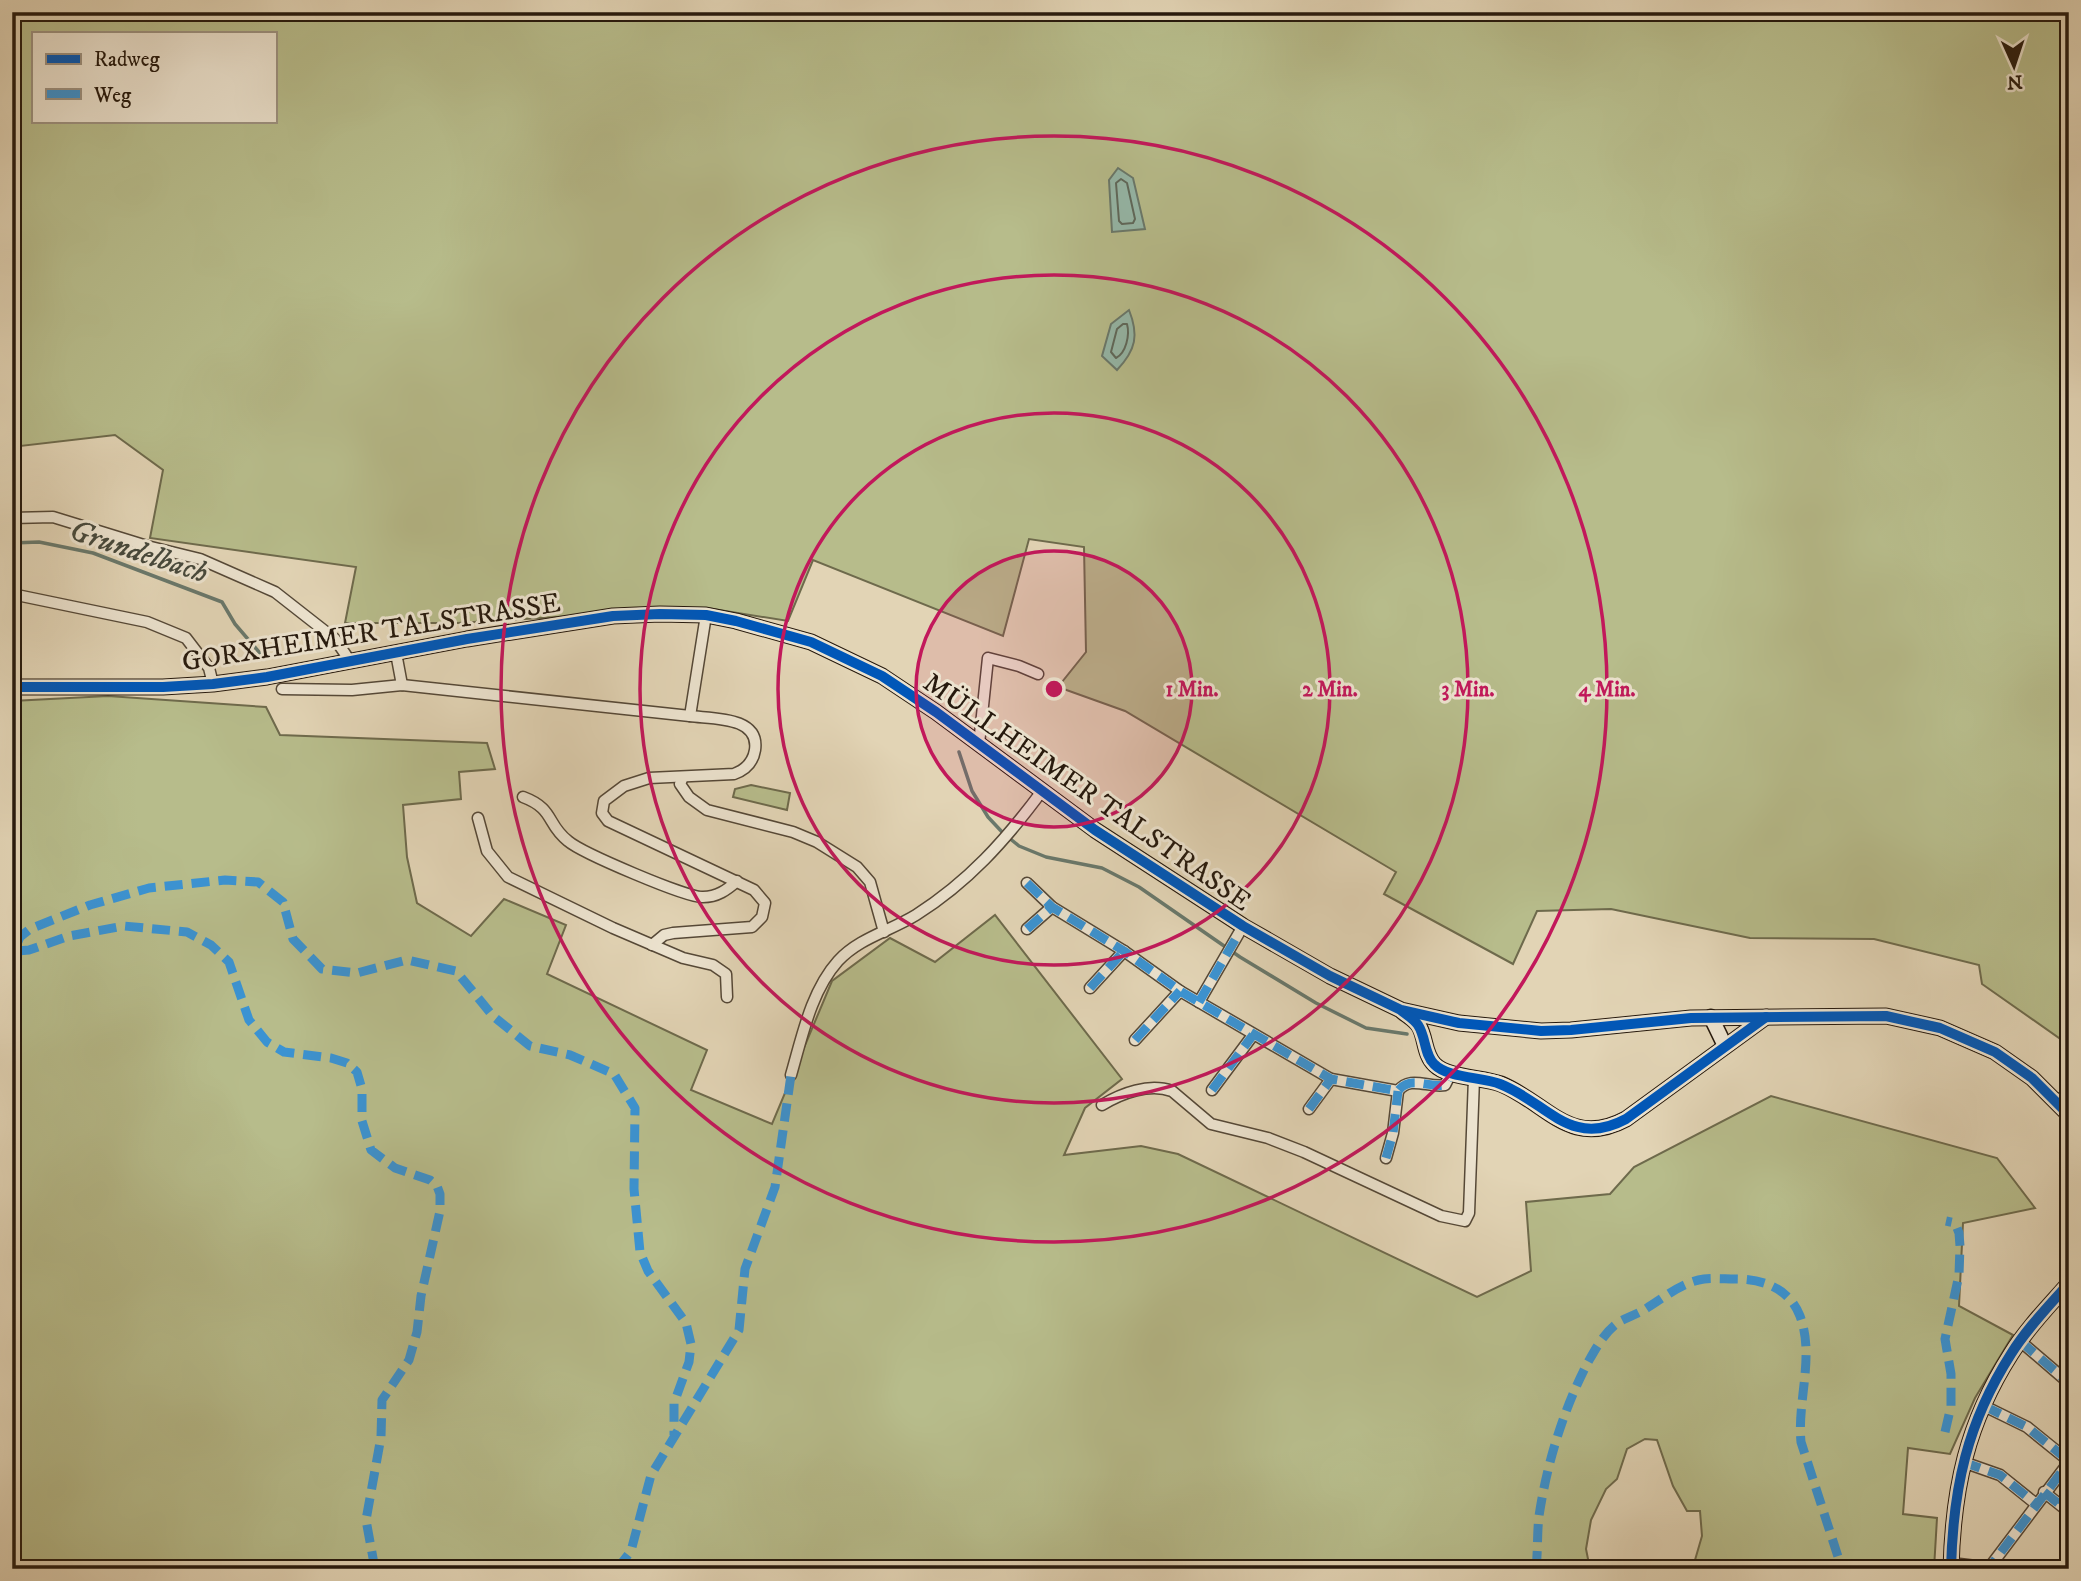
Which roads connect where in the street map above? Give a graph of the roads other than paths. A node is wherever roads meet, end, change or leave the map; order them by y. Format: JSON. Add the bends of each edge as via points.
{"nodes":[{"id":1,"x":12,"y":518,"type":"edge"},
{"id":2,"x":12,"y":594,"type":"edge"},
{"id":3,"x":706,"y":615,"type":"junction"},
{"id":4,"x":736,"y":621,"type":"joint"},
{"id":5,"x":396,"y":653,"type":"junction"},
{"id":6,"x":350,"y":661,"type":"junction"},
{"id":7,"x":1038,"y":674,"type":"dead end"},
{"id":8,"x":213,"y":684,"type":"junction"},
{"id":9,"x":402,"y":685,"type":"junction"},
{"id":10,"x":12,"y":687,"type":"edge"},
{"id":11,"x":282,"y":689,"type":"dead end"},
{"id":12,"x":690,"y":716,"type":"junction"},
{"id":13,"x":979,"y":744,"type":"junction"},
{"id":14,"x":683,"y":777,"type":"junction"},
{"id":15,"x":1042,"y":791,"type":"junction"},
{"id":16,"x":523,"y":797,"type":"dead end"},
{"id":17,"x":478,"y":818,"type":"dead end"},
{"id":18,"x":737,"y":881,"type":"junction"},
{"id":19,"x":1027,"y":883,"type":"dead end"},
{"id":20,"x":1052,"y":907,"type":"junction"},
{"id":21,"x":1243,"y":926,"type":"junction"},
{"id":22,"x":1027,"y":929,"type":"dead end"},
{"id":23,"x":884,"y":932,"type":"junction"},
{"id":24,"x":652,"y":945,"type":"junction"},
{"id":25,"x":1124,"y":951,"type":"junction"},
{"id":26,"x":1090,"y":988,"type":"dead end"},
{"id":27,"x":1180,"y":991,"type":"junction"},
{"id":28,"x":727,"y":997,"type":"dead end"},
{"id":29,"x":1199,"y":1002,"type":"junction"},
{"id":30,"x":1401,"y":1010,"type":"junction"},
{"id":31,"x":1711,"y":1017,"type":"junction"},
{"id":32,"x":1766,"y":1017,"type":"junction"},
{"id":33,"x":1437,"y":1018,"type":"junction"},
{"id":34,"x":1422,"y":1034,"type":"junction"},
{"id":35,"x":1253,"y":1035,"type":"junction"},
{"id":36,"x":1135,"y":1040,"type":"dead end"},
{"id":37,"x":1725,"y":1046,"type":"junction"},
{"id":38,"x":1451,"y":1073,"type":"junction"},
{"id":39,"x":791,"y":1075,"type":"dead end"},
{"id":40,"x":1474,"y":1078,"type":"junction"},
{"id":41,"x":1331,"y":1079,"type":"junction"},
{"id":42,"x":1212,"y":1090,"type":"dead end"},
{"id":43,"x":1398,"y":1091,"type":"junction"},
{"id":44,"x":2062,"y":1098,"type":"edge"},
{"id":45,"x":1102,"y":1105,"type":"dead end"},
{"id":46,"x":1309,"y":1110,"type":"dead end"},
{"id":47,"x":2069,"y":1115,"type":"edge"},
{"id":48,"x":1386,"y":1158,"type":"dead end"},
{"id":49,"x":2069,"y":1283,"type":"edge"},
{"id":50,"x":2020,"y":1341,"type":"junction"},
{"id":51,"x":2069,"y":1383,"type":"edge"},
{"id":52,"x":1984,"y":1406,"type":"junction"},
{"id":53,"x":2069,"y":1461,"type":"edge"},
{"id":54,"x":1963,"y":1462,"type":"junction"},
{"id":55,"x":2044,"y":1492,"type":"junction"},
{"id":56,"x":2036,"y":1503,"type":"junction"},
{"id":57,"x":2069,"y":1511,"type":"edge"},
{"id":58,"x":1951,"y":1566,"type":"edge"},
{"id":59,"x":1986,"y":1568,"type":"edge"}],
"edges":[{"from":1,"to":6,"type":"street","via":[[53,517],[200,559],[275,592],[335,639]]},
{"from":2,"to":8,"type":"street","via":[[147,622],[186,638],[209,668]]},
{"from":3,"to":4,"type":"main road","name":"GORXHEIMER TALSTRASSE"},
{"from":3,"to":5,"type":"main road","name":"GORXHEIMER TALSTRASSE","via":[[613,616]]},
{"from":3,"to":12,"type":"street"},
{"from":4,"to":13,"type":"main road","name":"MÜLLHEIMER TALSTRASSE","via":[[811,642],[865,667]]},
{"from":5,"to":6,"type":"main road","name":"GORXHEIMER TALSTRASSE"},
{"from":5,"to":9,"type":"street"},
{"from":6,"to":8,"type":"main road","name":"GORXHEIMER TALSTRASSE"},
{"from":7,"to":13,"type":"street","via":[[988,658]]},
{"from":8,"to":10,"type":"main road","name":"GORXHEIMER TALSTRASSE"},
{"from":9,"to":11,"type":"street"},
{"from":9,"to":12,"type":"street"},
{"from":12,"to":14,"type":"street","via":[[749,729],[755,741],[753,759],[734,774]]},
{"from":13,"to":15,"type":"main road","name":"MÜLLHEIMER TALSTRASSE"},
{"from":14,"to":18,"type":"street","via":[[649,778],[624,786],[604,801],[602,813]]},
{"from":14,"to":23,"type":"street","via":[[684,791],[708,810],[793,832],[857,867],[870,882]]},
{"from":15,"to":21,"type":"main road","name":"MÜLLHEIMER TALSTRASSE"},
{"from":15,"to":23,"type":"street","via":[[1003,842],[947,894]]},
{"from":16,"to":18,"type":"street","via":[[545,808],[558,831],[578,848],[688,895],[710,897]]},
{"from":17,"to":24,"type":"street","via":[[487,850],[508,877]]},
{"from":18,"to":24,"type":"street","via":[[765,903],[762,917],[752,927],[673,933]]},
{"from":19,"to":20,"type":"street"},
{"from":20,"to":22,"type":"street"},
{"from":20,"to":25,"type":"street"},
{"from":21,"to":29,"type":"street"},
{"from":21,"to":30,"type":"main road","name":"MÜLLHEIMER TALSTRASSE"},
{"from":23,"to":39,"type":"street","via":[[855,945],[836,963],[814,1003]]},
{"from":24,"to":28,"type":"street","via":[[713,965],[726,974]]},
{"from":25,"to":26,"type":"street"},
{"from":25,"to":27,"type":"street"},
{"from":27,"to":29,"type":"street"},
{"from":27,"to":36,"type":"street"},
{"from":29,"to":35,"type":"street"},
{"from":30,"to":33,"type":"main road","name":"MÜLLHEIMER TALSTRASSE"},
{"from":30,"to":34,"type":"main road"},
{"from":31,"to":32,"type":"main road","name":"MÜLLHEIMER TALSTRASSE"},
{"from":31,"to":33,"type":"main road","name":"MÜLLHEIMER TALSTRASSE","via":[[1541,1031]]},
{"from":31,"to":37,"type":"main road"},
{"from":32,"to":37,"type":"main road"},
{"from":32,"to":44,"type":"main road","name":"MÜLLHEIMER TALSTRASSE","via":[[1886,1016],[1920,1022],[2003,1057]]},
{"from":33,"to":34,"type":"main road"},
{"from":34,"to":38,"type":"main road","via":[[1432,1063]]},
{"from":35,"to":41,"type":"street"},
{"from":35,"to":42,"type":"street"},
{"from":37,"to":40,"type":"main road","via":[[1626,1119],[1598,1130],[1564,1124],[1511,1089]]},
{"from":38,"to":40,"type":"main road"},
{"from":38,"to":43,"type":"street","via":[[1445,1085],[1409,1083]]},
{"from":40,"to":45,"type":"street","via":[[1465,1221],[1441,1216],[1280,1143],[1211,1124],[1165,1088],[1118,1096]]},
{"from":41,"to":43,"type":"street"},
{"from":41,"to":46,"type":"street"},
{"from":43,"to":48,"type":"street"},
{"from":44,"to":47,"type":"main road","name":"MÜLLHEIMER TALSTRASSE"},
{"from":49,"to":50,"type":"main road"},
{"from":50,"to":51,"type":"street"},
{"from":50,"to":52,"type":"main road"},
{"from":52,"to":53,"type":"street","via":[[2027,1427]]},
{"from":52,"to":54,"type":"main road"},
{"from":53,"to":55,"type":"street"},
{"from":54,"to":56,"type":"street","via":[[2000,1475]]},
{"from":54,"to":58,"type":"main road"},
{"from":55,"to":56,"type":"street"},
{"from":55,"to":57,"type":"street"},
{"from":56,"to":59,"type":"street"},
{"from":58,"to":59,"type":"street"}]}
